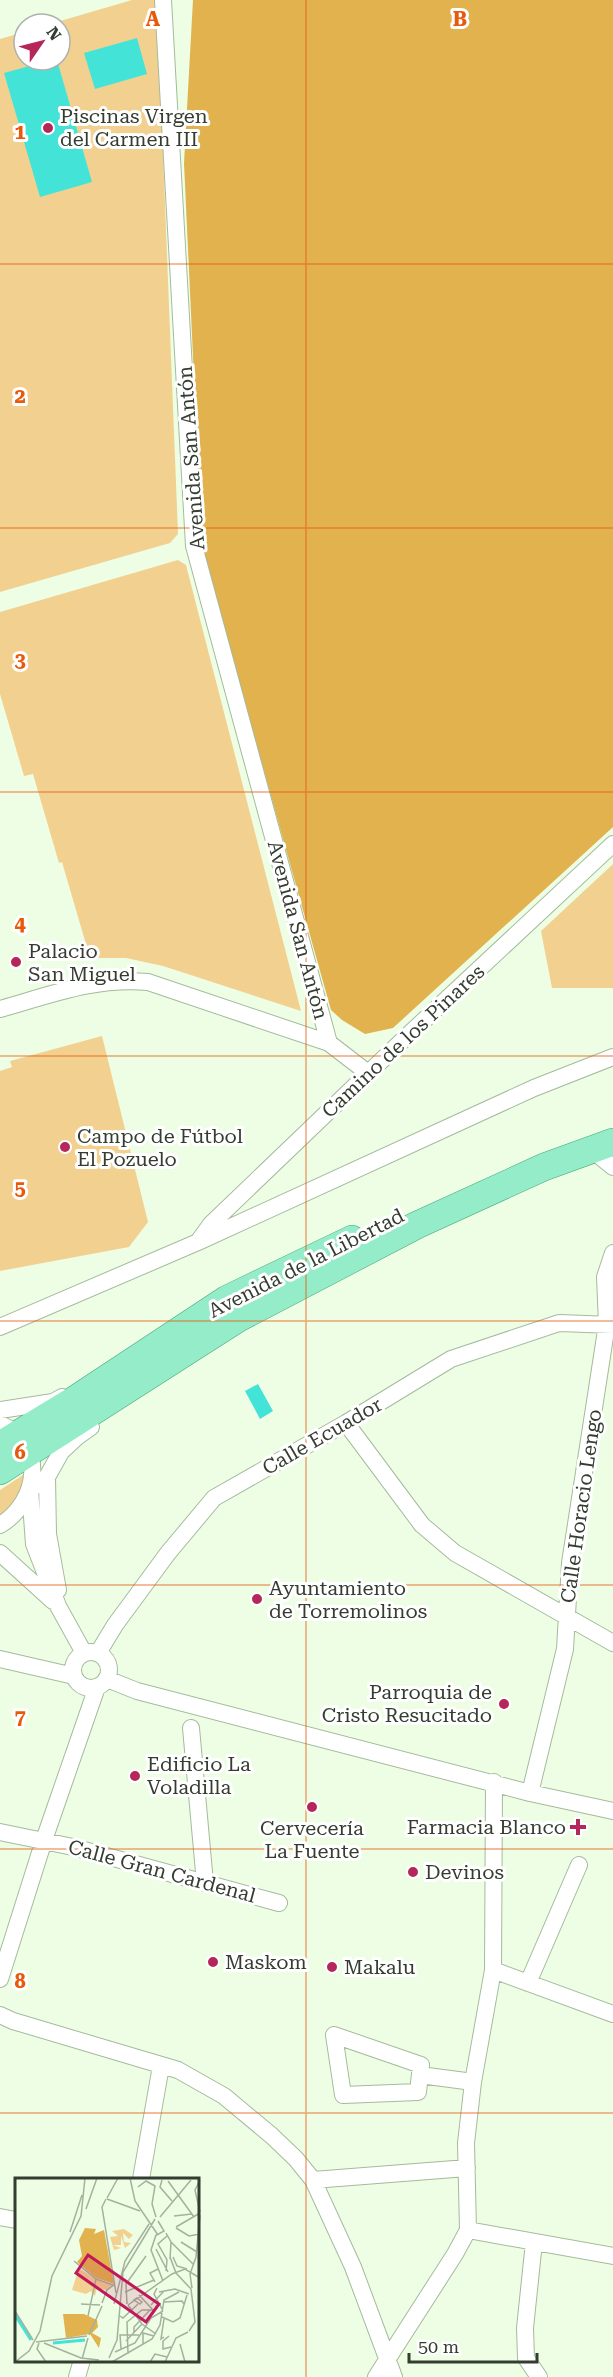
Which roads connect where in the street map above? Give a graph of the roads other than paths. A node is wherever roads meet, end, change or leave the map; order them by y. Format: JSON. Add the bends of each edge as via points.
{"nodes":[{"id":1,"x":163,"y":0,"type":"edge"},
{"id":2,"x":613,"y":844,"type":"edge"},
{"id":3,"x":0,"y":1010,"type":"edge"},
{"id":4,"x":329,"y":1043,"type":"junction"},
{"id":5,"x":613,"y":1057,"type":"edge"},
{"id":6,"x":368,"y":1073,"type":"junction"},
{"id":7,"x":613,"y":1123,"type":"edge"},
{"id":8,"x":602,"y":1146,"type":"edge"},
{"id":9,"x":613,"y":1167,"type":"edge"},
{"id":10,"x":198,"y":1242,"type":"junction"},
{"id":11,"x":613,"y":1253,"type":"edge"},
{"id":12,"x":239,"y":1318,"type":"junction"},
{"id":13,"x":610,"y":1325,"type":"edge"},
{"id":14,"x":0,"y":1328,"type":"edge"},
{"id":15,"x":122,"y":1369,"type":"junction"},
{"id":16,"x":0,"y":1410,"type":"edge"},
{"id":17,"x":346,"y":1424,"type":"junction"},
{"id":18,"x":11,"y":1439,"type":"edge"},
{"id":19,"x":0,"y":1471,"type":"edge"},
{"id":20,"x":47,"y":1477,"type":"junction"},
{"id":21,"x":30,"y":1490,"type":"junction"},
{"id":22,"x":0,"y":1525,"type":"edge"},
{"id":23,"x":0,"y":1553,"type":"edge"},
{"id":24,"x":58,"y":1606,"type":"junction"},
{"id":25,"x":567,"y":1616,"type":"junction"},
{"id":26,"x":613,"y":1643,"type":"edge"},
{"id":27,"x":91,"y":1653,"type":"junction"},
{"id":28,"x":0,"y":1659,"type":"edge"},
{"id":29,"x":74,"y":1676,"type":"junction"},
{"id":30,"x":102,"y":1683,"type":"junction"},
{"id":31,"x":191,"y":1728,"type":"dead end"},
{"id":32,"x":494,"y":1782,"type":"junction"},
{"id":33,"x":530,"y":1793,"type":"junction"},
{"id":34,"x":613,"y":1811,"type":"edge"},
{"id":35,"x":0,"y":1832,"type":"edge"},
{"id":36,"x":44,"y":1840,"type":"junction"},
{"id":37,"x":579,"y":1865,"type":"dead end"},
{"id":38,"x":205,"y":1883,"type":"junction"},
{"id":39,"x":279,"y":1903,"type":"dead end"},
{"id":40,"x":493,"y":1970,"type":"junction"},
{"id":41,"x":0,"y":1979,"type":"edge"},
{"id":42,"x":528,"y":1983,"type":"junction"},
{"id":43,"x":613,"y":2014,"type":"edge"},
{"id":44,"x":0,"y":2015,"type":"edge"},
{"id":45,"x":161,"y":2066,"type":"junction"},
{"id":46,"x":420,"y":2075,"type":"junction"},
{"id":47,"x":473,"y":2082,"type":"junction"},
{"id":48,"x":467,"y":2168,"type":"junction"},
{"id":49,"x":141,"y":2178,"type":"edge"},
{"id":50,"x":313,"y":2180,"type":"junction"},
{"id":51,"x":0,"y":2217,"type":"edge"},
{"id":52,"x":15,"y":2220,"type":"edge"},
{"id":53,"x":468,"y":2230,"type":"junction"},
{"id":54,"x":534,"y":2242,"type":"junction"},
{"id":55,"x":613,"y":2256,"type":"edge"},
{"id":56,"x":387,"y":2358,"type":"junction"},
{"id":57,"x":82,"y":2362,"type":"edge"},
{"id":58,"x":77,"y":2377,"type":"edge"},
{"id":59,"x":376,"y":2377,"type":"edge"},
{"id":60,"x":394,"y":2377,"type":"edge"},
{"id":61,"x":539,"y":2377,"type":"edge"}],
"edges":[{"from":1,"to":4,"type":"street","name":"Avenida San Antón","via":[[194,546]]},
{"from":2,"to":6,"type":"street","name":"Camino de los Pinares"},
{"from":3,"to":4,"type":"street","via":[[100,981],[123,979],[148,982]]},
{"from":4,"to":6,"type":"street"},
{"from":5,"to":10,"type":"street","via":[[534,1088]]},
{"from":6,"to":10,"type":"street","name":"Camino de los Pinares","via":[[211,1224]]},
{"from":7,"to":15,"type":"main road","name":"Avenida de la Libertad","via":[[536,1150],[227,1299]]},
{"from":8,"to":9,"type":"street"},
{"from":8,"to":12,"type":"main road","name":"Avenida de la Libertad","via":[[544,1167],[417,1225]]},
{"from":10,"to":14,"type":"street"},
{"from":11,"to":13,"type":"street","name":"Calle Horacio Lengo","via":[[605,1277]]},
{"from":12,"to":18,"type":"main road","name":"Avenida de la Libertad"},
{"from":12,"to":20,"type":"street","via":[[229,1336],[76,1437],[61,1452]]},
{"from":13,"to":17,"type":"street","name":"Calle Ecuador","via":[[559,1323],[451,1359]]},
{"from":13,"to":25,"type":"street","name":"Calle Horacio Lengo","via":[[570,1563]]},
{"from":15,"to":16,"type":"street","via":[[105,1371],[53,1402]]},
{"from":15,"to":18,"type":"main road","name":"Avenida de la Libertad"},
{"from":17,"to":25,"type":"street","via":[[422,1525],[455,1553]]},
{"from":17,"to":27,"type":"street","name":"Calle Ecuador","via":[[213,1498]]},
{"from":18,"to":19,"type":"main road"},
{"from":18,"to":21,"type":"street","via":[[32,1477]]},
{"from":20,"to":21,"type":"street"},
{"from":20,"to":24,"type":"street","via":[[48,1534]]},
{"from":21,"to":22,"type":"street","via":[[12,1518]]},
{"from":21,"to":24,"type":"street","via":[[34,1544]]},
{"from":23,"to":24,"type":"street"},
{"from":24,"to":27,"type":"street"},
{"from":25,"to":26,"type":"street"},
{"from":25,"to":33,"type":"street","name":"Calle Horacio Lengo","via":[[565,1648]]},
{"from":27,"to":29,"type":"street","via":[[74,1664]]},
{"from":27,"to":30,"type":"street","via":[[103,1657],[109,1667]]},
{"from":28,"to":29,"type":"street"},
{"from":29,"to":30,"type":"street","via":[[82,1685]]},
{"from":30,"to":32,"type":"street"},
{"from":30,"to":36,"type":"street"},
{"from":31,"to":38,"type":"street"},
{"from":32,"to":33,"type":"street"},
{"from":32,"to":40,"type":"street"},
{"from":33,"to":34,"type":"street"},
{"from":35,"to":36,"type":"street","name":"Calle Gran Cardenal"},
{"from":36,"to":38,"type":"street","name":"Calle Gran Cardenal"},
{"from":36,"to":41,"type":"street"},
{"from":37,"to":42,"type":"street"},
{"from":38,"to":39,"type":"street","name":"Calle Gran Cardenal"},
{"from":40,"to":42,"type":"street"},
{"from":40,"to":47,"type":"street"},
{"from":42,"to":43,"type":"street"},
{"from":44,"to":45,"type":"street"},
{"from":45,"to":49,"type":"street"},
{"from":45,"to":50,"type":"street","via":[[190,2076],[246,2112]]},
{"from":46,"to":46,"type":"street","via":[[418,2092],[343,2095],[334,2036],[421,2065]]},
{"from":46,"to":47,"type":"street"},
{"from":47,"to":48,"type":"street"},
{"from":48,"to":50,"type":"street"},
{"from":48,"to":53,"type":"street"},
{"from":50,"to":56,"type":"street","via":[[353,2267]]},
{"from":51,"to":52,"type":"street"},
{"from":53,"to":54,"type":"street"},
{"from":53,"to":56,"type":"street"},
{"from":54,"to":55,"type":"street"},
{"from":54,"to":61,"type":"street","via":[[525,2328],[526,2358]]},
{"from":56,"to":59,"type":"street"},
{"from":56,"to":60,"type":"street"},
{"from":57,"to":58,"type":"street"}]}
